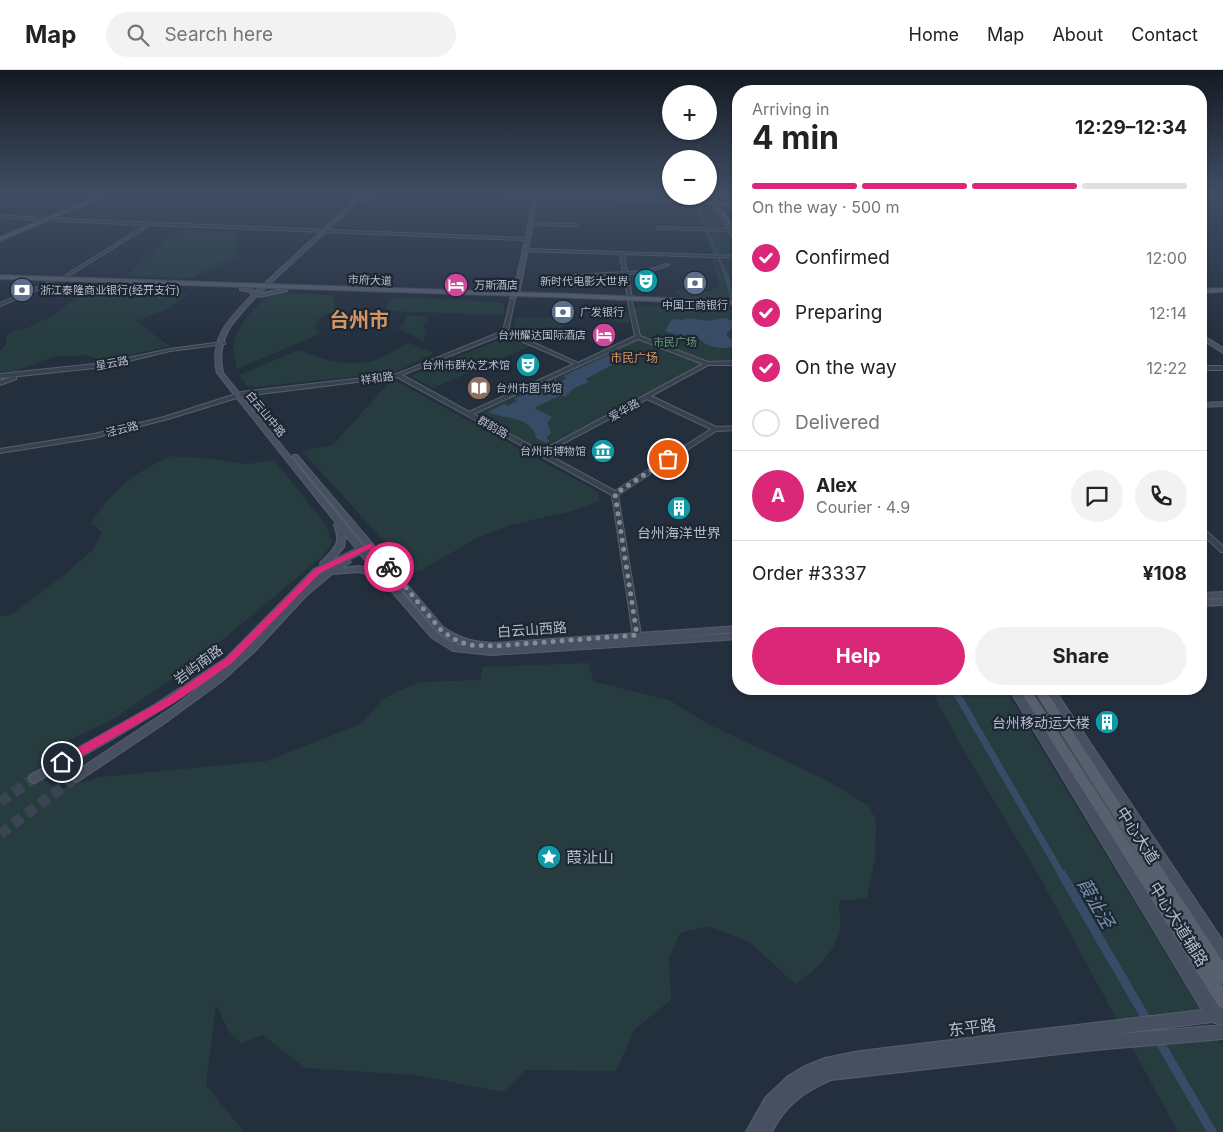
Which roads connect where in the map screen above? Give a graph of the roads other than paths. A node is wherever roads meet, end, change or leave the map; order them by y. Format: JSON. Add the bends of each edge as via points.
{"nodes":[{"id":1,"x":121,"y":242,"type":"edge"},
{"id":2,"x":316,"y":242,"type":"edge"},
{"id":3,"x":317,"y":242,"type":"edge"},
{"id":4,"x":525,"y":242,"type":"edge"},
{"id":5,"x":526,"y":242,"type":"edge"},
{"id":6,"x":524,"y":250,"type":"junction"},
{"id":7,"x":622,"y":254,"type":"junction"},
{"id":8,"x":732,"y":257,"type":"edge"},
{"id":9,"x":667,"y":265,"type":"dead end"},
{"id":10,"x":625,"y":274,"type":"junction"},
{"id":11,"x":575,"y":276,"type":"dead end"},
{"id":12,"x":0,"y":277,"type":"edge"},
{"id":13,"x":279,"y":278,"type":"junction"},
{"id":14,"x":62,"y":279,"type":"junction"},
{"id":15,"x":271,"y":280,"type":"junction"},
{"id":16,"x":0,"y":281,"type":"edge"},
{"id":17,"x":51,"y":283,"type":"junction"},
{"id":18,"x":242,"y":287,"type":"junction"},
{"id":19,"x":286,"y":289,"type":"junction"},
{"id":20,"x":1223,"y":289,"type":"edge"},
{"id":21,"x":1207,"y":290,"type":"edge"},
{"id":22,"x":262,"y":291,"type":"junction"},
{"id":23,"x":514,"y":296,"type":"junction"},
{"id":24,"x":630,"y":300,"type":"junction"},
{"id":25,"x":0,"y":305,"type":"edge"},
{"id":26,"x":732,"y":305,"type":"edge"},
{"id":27,"x":505,"y":332,"type":"junction"},
{"id":28,"x":638,"y":336,"type":"junction"},
{"id":29,"x":1207,"y":339,"type":"edge"},
{"id":30,"x":221,"y":344,"type":"junction"},
{"id":31,"x":1223,"y":349,"type":"edge"},
{"id":32,"x":732,"y":363,"type":"edge"},
{"id":33,"x":577,"y":364,"type":"junction"},
{"id":34,"x":707,"y":364,"type":"junction"},
{"id":35,"x":1207,"y":368,"type":"edge"},
{"id":36,"x":1223,"y":368,"type":"edge"},
{"id":37,"x":27,"y":373,"type":"junction"},
{"id":38,"x":398,"y":375,"type":"junction"},
{"id":39,"x":0,"y":376,"type":"edge"},
{"id":40,"x":0,"y":384,"type":"edge"},
{"id":41,"x":240,"y":395,"type":"junction"},
{"id":42,"x":648,"y":397,"type":"junction"},
{"id":43,"x":1223,"y":404,"type":"edge"},
{"id":44,"x":1207,"y":405,"type":"edge"},
{"id":45,"x":469,"y":414,"type":"junction"},
{"id":46,"x":732,"y":428,"type":"edge"},
{"id":47,"x":715,"y":429,"type":"junction"},
{"id":48,"x":0,"y":451,"type":"edge"},
{"id":49,"x":540,"y":454,"type":"junction"},
{"id":50,"x":615,"y":494,"type":"junction"},
{"id":51,"x":329,"y":507,"type":"junction"},
{"id":52,"x":1207,"y":535,"type":"edge"},
{"id":53,"x":373,"y":548,"type":"junction"},
{"id":54,"x":1223,"y":550,"type":"edge"},
{"id":55,"x":363,"y":552,"type":"junction"},
{"id":56,"x":317,"y":571,"type":"junction"},
{"id":57,"x":328,"y":573,"type":"junction"},
{"id":58,"x":386,"y":577,"type":"junction"},
{"id":59,"x":1223,"y":595,"type":"edge"},
{"id":60,"x":1207,"y":596,"type":"edge"},
{"id":61,"x":1223,"y":602,"type":"edge"},
{"id":62,"x":1207,"y":603,"type":"edge"},
{"id":63,"x":732,"y":629,"type":"edge"},
{"id":64,"x":637,"y":635,"type":"junction"},
{"id":65,"x":732,"y":636,"type":"edge"},
{"id":66,"x":1018,"y":695,"type":"edge"},
{"id":67,"x":1028,"y":695,"type":"edge"},
{"id":68,"x":1044,"y":695,"type":"edge"},
{"id":69,"x":1052,"y":695,"type":"edge"},
{"id":70,"x":76,"y":777,"type":"tunnel mouth"},
{"id":71,"x":34,"y":778,"type":"tunnel mouth"},
{"id":72,"x":1223,"y":952,"type":"edge"},
{"id":73,"x":1223,"y":976,"type":"edge"},
{"id":74,"x":1223,"y":1001,"type":"edge"},
{"id":75,"x":1220,"y":1017,"type":"edge"},
{"id":76,"x":1223,"y":1032,"type":"edge"},
{"id":77,"x":754,"y":1132,"type":"edge"},
{"id":78,"x":764,"y":1132,"type":"edge"}],
"edges":[{"from":1,"to":14,"type":"street"},
{"from":2,"to":15,"type":"main road"},
{"from":3,"to":13,"type":"main road"},
{"from":4,"to":6,"type":"main road"},
{"from":5,"to":6,"type":"main road"},
{"from":6,"to":7,"type":"street"},
{"from":6,"to":23,"type":"main road"},
{"from":7,"to":8,"type":"street"},
{"from":7,"to":10,"type":"street"},
{"from":9,"to":10,"type":"street"},
{"from":10,"to":11,"type":"street"},
{"from":10,"to":24,"type":"street"},
{"from":12,"to":14,"type":"main road","name":"市府大道"},
{"from":13,"to":19,"type":"main road"},
{"from":13,"to":22,"type":"main road"},
{"from":14,"to":18,"type":"main road","name":"市府大道"},
{"from":15,"to":18,"type":"main road"},
{"from":15,"to":22,"type":"main road"},
{"from":16,"to":17,"type":"main road","name":"市府大道"},
{"from":17,"to":18,"type":"main road","name":"市府大道"},
{"from":17,"to":25,"type":"street"},
{"from":18,"to":22,"type":"main road","name":"市府大道"},
{"from":19,"to":22,"type":"main road","name":"市府大道"},
{"from":19,"to":23,"type":"main road","name":"市府大道"},
{"from":20,"to":21,"type":"main road"},
{"from":22,"to":30,"type":"main road","name":"白云山中路","via":[[230,321],[223,331]]},
{"from":23,"to":24,"type":"main road","name":"市府大道"},
{"from":23,"to":27,"type":"street"},
{"from":24,"to":26,"type":"main road","name":"市府大道"},
{"from":24,"to":28,"type":"street"},
{"from":27,"to":33,"type":"street"},
{"from":27,"to":38,"type":"street","name":"祥和路"},
{"from":28,"to":33,"type":"street"},
{"from":28,"to":34,"type":"street"},
{"from":29,"to":31,"type":"main road"},
{"from":30,"to":37,"type":"street","name":"星云路","via":[[165,351],[104,365]]},
{"from":30,"to":41,"type":"main road","name":"白云山中路","via":[[220,373]]},
{"from":32,"to":34,"type":"street"},
{"from":33,"to":45,"type":"street"},
{"from":34,"to":42,"type":"street","name":"爱华路"},
{"from":35,"to":36,"type":"street"},
{"from":37,"to":39,"type":"street","name":"星云路"},
{"from":37,"to":40,"type":"street"},
{"from":38,"to":41,"type":"street","name":"祥和路"},
{"from":38,"to":45,"type":"street","name":"群韵路"},
{"from":41,"to":48,"type":"street","name":"泾云路","via":[[94,436]]},
{"from":41,"to":51,"type":"main road","name":"白云山中路"},
{"from":41,"to":53,"type":"main road","name":"白云山中路"},
{"from":42,"to":47,"type":"street"},
{"from":42,"to":49,"type":"street","name":"爱华路"},
{"from":43,"to":44,"type":"main road"},
{"from":45,"to":49,"type":"street","name":"群韵路"},
{"from":46,"to":47,"type":"street"},
{"from":47,"to":50,"type":"street"},
{"from":49,"to":50,"type":"street","name":"群韵路"},
{"from":50,"to":64,"type":"street"},
{"from":51,"to":55,"type":"main road","name":"白云山中路"},
{"from":51,"to":56,"type":"main road","via":[[342,533],[342,543]]},
{"from":52,"to":54,"type":"street"},
{"from":53,"to":55,"type":"main road"},
{"from":53,"to":64,"type":"main road","name":"白云山西路","via":[[440,629],[468,645],[495,646]]},
{"from":55,"to":56,"type":"main road","name":"岩屿南路"},
{"from":55,"to":57,"type":"main road","name":"岩屿南路"},
{"from":55,"to":58,"type":"main road","name":"白云山西路"},
{"from":56,"to":71,"type":"main road","name":"岩屿南路","via":[[229,660],[170,700]]},
{"from":57,"to":58,"type":"main road","via":[[359,569]]},
{"from":57,"to":70,"type":"main road","name":"岩屿南路","via":[[240,660],[192,700]]},
{"from":58,"to":65,"type":"main road","name":"白云山西路","via":[[435,636],[453,648],[491,652]]},
{"from":59,"to":60,"type":"main road"},
{"from":61,"to":62,"type":"main road"},
{"from":63,"to":64,"type":"main road","name":"白云山西路"},
{"from":66,"to":75,"type":"main road","name":"中心大道辅路"},
{"from":67,"to":74,"type":"main road","name":"中心大道"},
{"from":68,"to":73,"type":"main road","name":"中心大道"},
{"from":69,"to":72,"type":"main road","name":"中心大道辅路"},
{"from":75,"to":77,"type":"main road","name":"东平路","via":[[860,1058],[825,1065],[793,1081],[770,1103]]},
{"from":76,"to":78,"type":"main road","name":"东平路","via":[[1017,1051],[831,1073],[808,1082],[794,1092],[776,1108]]}]}
